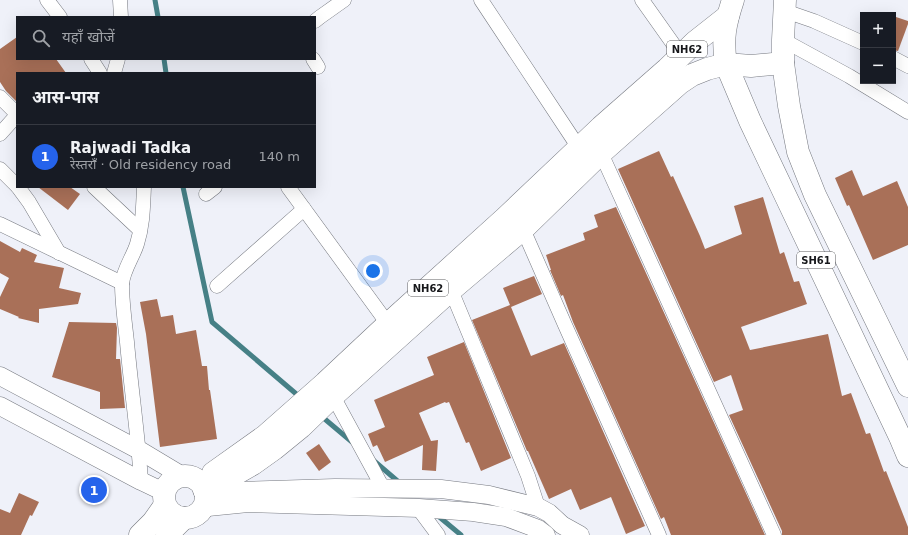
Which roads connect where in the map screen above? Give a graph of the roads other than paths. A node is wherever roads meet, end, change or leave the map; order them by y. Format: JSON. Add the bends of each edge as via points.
{"nodes":[{"id":1,"x":47,"y":0,"type":"edge"},
{"id":2,"x":120,"y":0,"type":"edge"},
{"id":3,"x":344,"y":0,"type":"edge"},
{"id":4,"x":481,"y":0,"type":"edge"},
{"id":5,"x":642,"y":0,"type":"edge"},
{"id":6,"x":785,"y":6,"type":"edge"},
{"id":7,"x":730,"y":8,"type":"edge"},
{"id":8,"x":59,"y":16,"type":"edge"},
{"id":9,"x":121,"y":16,"type":"edge"},
{"id":10,"x":316,"y":20,"type":"edge"},
{"id":11,"x":783,"y":40,"type":"junction"},
{"id":12,"x":860,"y":42,"type":"edge"},
{"id":13,"x":681,"y":55,"type":"junction"},
{"id":14,"x":92,"y":60,"type":"edge"},
{"id":15,"x":118,"y":60,"type":"edge"},
{"id":16,"x":896,"y":60,"type":"edge"},
{"id":17,"x":783,"y":63,"type":"junction"},
{"id":18,"x":726,"y":64,"type":"junction"},
{"id":19,"x":908,"y":66,"type":"edge"},
{"id":20,"x":99,"y":72,"type":"edge"},
{"id":21,"x":114,"y":72,"type":"edge"},
{"id":22,"x":0,"y":97,"type":"edge"},
{"id":23,"x":908,"y":112,"type":"edge"},
{"id":24,"x":16,"y":116,"type":"edge"},
{"id":25,"x":0,"y":134,"type":"edge"},
{"id":26,"x":579,"y":148,"type":"junction"},
{"id":27,"x":601,"y":152,"type":"junction"},
{"id":28,"x":0,"y":169,"type":"edge"},
{"id":29,"x":16,"y":185,"type":"edge"},
{"id":30,"x":18,"y":188,"type":"edge"},
{"id":31,"x":95,"y":188,"type":"edge"},
{"id":32,"x":144,"y":188,"type":"edge"},
{"id":33,"x":289,"y":188,"type":"edge"},
{"id":34,"x":304,"y":209,"type":"junction"},
{"id":35,"x":0,"y":224,"type":"edge"},
{"id":36,"x":523,"y":229,"type":"junction"},
{"id":37,"x":140,"y":230,"type":"junction"},
{"id":38,"x":60,"y":253,"type":"junction"},
{"id":39,"x":123,"y":278,"type":"junction"},
{"id":40,"x":217,"y":286,"type":"dead end"},
{"id":41,"x":451,"y":290,"type":"junction"},
{"id":42,"x":388,"y":324,"type":"junction"},
{"id":43,"x":0,"y":376,"type":"edge"},
{"id":44,"x":908,"y":386,"type":"edge"},
{"id":45,"x":333,"y":396,"type":"junction"},
{"id":46,"x":0,"y":406,"type":"edge"},
{"id":47,"x":139,"y":450,"type":"junction"},
{"id":48,"x":908,"y":456,"type":"edge"},
{"id":49,"x":141,"y":481,"type":"junction"},
{"id":50,"x":390,"y":488,"type":"junction"},
{"id":51,"x":199,"y":491,"type":"junction"},
{"id":52,"x":165,"y":498,"type":"junction"},
{"id":53,"x":538,"y":507,"type":"junction"},
{"id":54,"x":418,"y":508,"type":"junction"},
{"id":55,"x":184,"y":518,"type":"junction"},
{"id":56,"x":140,"y":535,"type":"edge"},
{"id":57,"x":167,"y":535,"type":"edge"},
{"id":58,"x":438,"y":535,"type":"edge"},
{"id":59,"x":546,"y":535,"type":"edge"},
{"id":60,"x":580,"y":535,"type":"edge"},
{"id":61,"x":659,"y":535,"type":"edge"},
{"id":62,"x":774,"y":535,"type":"edge"}],
"edges":[{"from":1,"to":8,"type":"street"},
{"from":2,"to":9,"type":"street"},
{"from":3,"to":10,"type":"street"},
{"from":4,"to":26,"type":"street"},
{"from":5,"to":13,"type":"street"},
{"from":6,"to":11,"type":"main road"},
{"from":6,"to":12,"type":"street"},
{"from":7,"to":13,"type":"main road","number":"NH62"},
{"from":7,"to":18,"type":"main road","number":"NH62","via":[[724,37]]},
{"from":11,"to":17,"type":"main road"},
{"from":11,"to":23,"type":"street"},
{"from":13,"to":26,"type":"main road","number":"NH62"},
{"from":14,"to":20,"type":"street"},
{"from":15,"to":21,"type":"street"},
{"from":16,"to":19,"type":"street"},
{"from":17,"to":18,"type":"main road","number":"NH62","via":[[751,66]]},
{"from":17,"to":44,"type":"main road","number":"SH61","via":[[798,152],[815,195]]},
{"from":18,"to":27,"type":"main road","number":"NH62","via":[[692,75],[680,83]]},
{"from":18,"to":48,"type":"main road","number":"SH61","via":[[750,121]]},
{"from":22,"to":24,"type":"street"},
{"from":24,"to":25,"type":"street"},
{"from":26,"to":42,"type":"main road","number":"NH62"},
{"from":27,"to":36,"type":"main road","number":"NH62"},
{"from":27,"to":62,"type":"street"},
{"from":28,"to":29,"type":"street"},
{"from":30,"to":38,"type":"street"},
{"from":31,"to":37,"type":"street"},
{"from":32,"to":37,"type":"street"},
{"from":33,"to":34,"type":"street"},
{"from":34,"to":40,"type":"street"},
{"from":34,"to":42,"type":"street"},
{"from":35,"to":38,"type":"street"},
{"from":36,"to":41,"type":"main road","number":"NH62"},
{"from":36,"to":61,"type":"street"},
{"from":37,"to":39,"type":"street","via":[[137,245]]},
{"from":38,"to":39,"type":"street"},
{"from":39,"to":47,"type":"street","via":[[130,376]]},
{"from":41,"to":45,"type":"main road","number":"NH62"},
{"from":41,"to":53,"type":"street","via":[[528,476]]},
{"from":42,"to":51,"type":"main road","number":"NH62","via":[[266,436]]},
{"from":43,"to":47,"type":"street"},
{"from":45,"to":50,"type":"street"},
{"from":45,"to":51,"type":"main road","number":"NH62","via":[[301,427],[253,464]]},
{"from":46,"to":49,"type":"street"},
{"from":47,"to":49,"type":"street"},
{"from":47,"to":51,"type":"street"},
{"from":49,"to":52,"type":"street"},
{"from":50,"to":51,"type":"street"},
{"from":50,"to":53,"type":"street","via":[[489,495]]},
{"from":51,"to":52,"type":"main road","number":"NH62","via":[[175,479],[168,484]]},
{"from":51,"to":54,"type":"street","via":[[248,503]]},
{"from":51,"to":55,"type":"main road","number":"NH62","via":[[198,513]]},
{"from":52,"to":55,"type":"main road","via":[[170,512]]},
{"from":52,"to":56,"type":"main road","number":"NH62","via":[[153,522]]},
{"from":53,"to":60,"type":"street"},
{"from":54,"to":58,"type":"street"},
{"from":54,"to":59,"type":"street","via":[[506,517],[538,529]]},
{"from":55,"to":57,"type":"main road","number":"NH62"}]}
